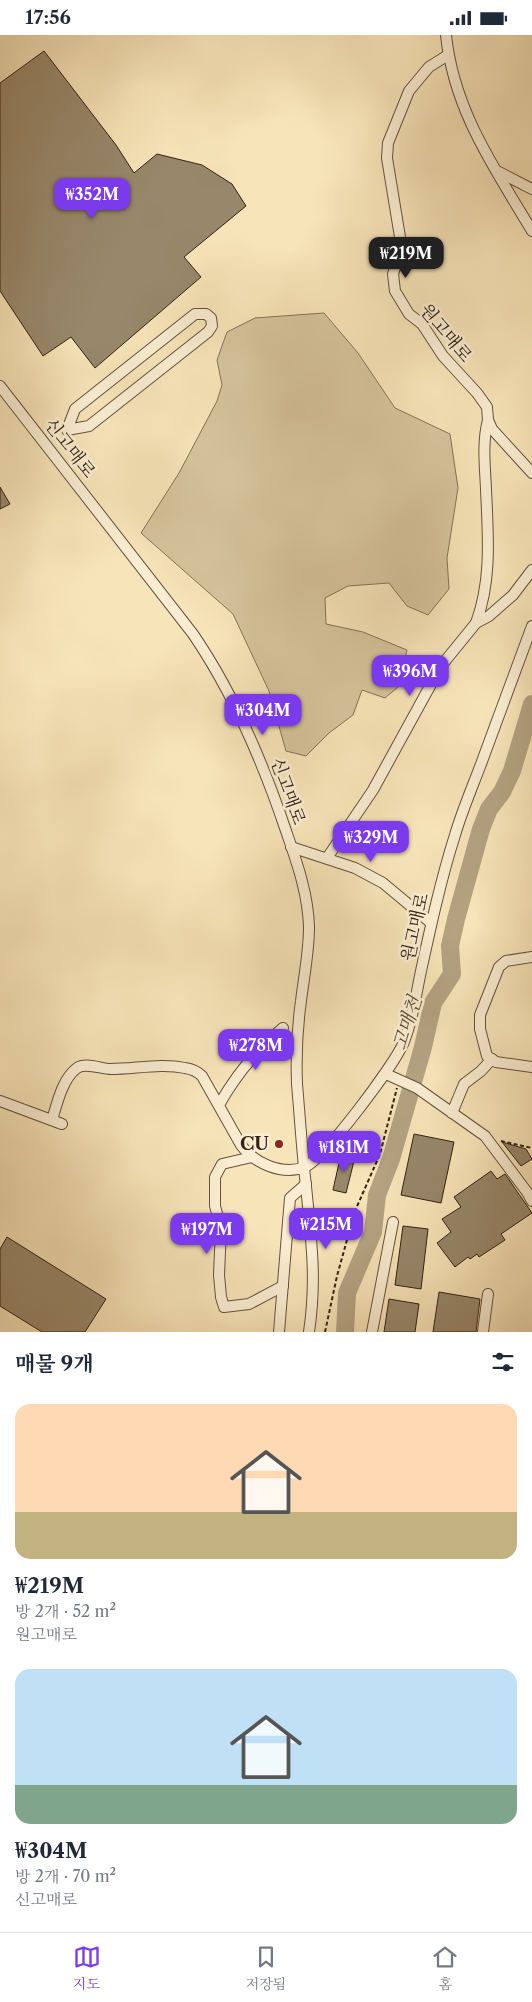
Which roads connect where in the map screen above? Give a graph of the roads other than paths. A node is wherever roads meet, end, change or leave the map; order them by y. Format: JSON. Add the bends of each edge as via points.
{"nodes":[{"id":1,"x":446,"y":35,"type":"edge"},
{"id":2,"x":448,"y":55,"type":"junction"},
{"id":3,"x":496,"y":170,"type":"junction"},
{"id":4,"x":532,"y":189,"type":"edge"},
{"id":5,"x":532,"y":231,"type":"edge"},
{"id":6,"x":0,"y":386,"type":"edge"},
{"id":7,"x":488,"y":420,"type":"junction"},
{"id":8,"x":67,"y":430,"type":"joint"},
{"id":9,"x":532,"y":473,"type":"edge"},
{"id":10,"x":532,"y":570,"type":"edge"},
{"id":11,"x":476,"y":623,"type":"junction"},
{"id":12,"x":532,"y":626,"type":"edge"},
{"id":13,"x":291,"y":847,"type":"junction"},
{"id":14,"x":327,"y":858,"type":"junction"},
{"id":15,"x":431,"y":923,"type":"junction"},
{"id":16,"x":532,"y":957,"type":"edge"},
{"id":17,"x":283,"y":1028,"type":"dead end"},
{"id":18,"x":492,"y":1059,"type":"junction"},
{"id":19,"x":532,"y":1067,"type":"edge"},
{"id":20,"x":386,"y":1074,"type":"junction"},
{"id":21,"x":0,"y":1101,"type":"edge"},
{"id":22,"x":219,"y":1105,"type":"junction"},
{"id":23,"x":452,"y":1113,"type":"junction"},
{"id":24,"x":52,"y":1121,"type":"junction"},
{"id":25,"x":62,"y":1124,"type":"dead end"},
{"id":26,"x":252,"y":1157,"type":"junction"},
{"id":27,"x":304,"y":1167,"type":"junction"},
{"id":28,"x":306,"y":1184,"type":"junction"},
{"id":29,"x":532,"y":1201,"type":"edge"},
{"id":30,"x":393,"y":1222,"type":"dead end"},
{"id":31,"x":283,"y":1286,"type":"junction"},
{"id":32,"x":488,"y":1294,"type":"dead end"},
{"id":33,"x":279,"y":1332,"type":"edge"},
{"id":34,"x":309,"y":1332,"type":"edge"},
{"id":35,"x":372,"y":1332,"type":"edge"},
{"id":36,"x":483,"y":1332,"type":"edge"}],
"edges":[{"from":1,"to":2,"type":"street"},
{"from":2,"to":3,"type":"street","via":[[467,118]]},
{"from":2,"to":7,"type":"street","name":"원고매로","via":[[429,67],[409,91],[388,143],[387,158],[400,237],[393,274],[395,291],[409,314],[422,324],[442,355],[477,393],[487,407]]},
{"from":3,"to":4,"type":"street"},
{"from":3,"to":5,"type":"street"},
{"from":6,"to":13,"type":"street","name":"신고매로","via":[[208,657],[237,708],[264,767]]},
{"from":7,"to":9,"type":"street","name":"원고매로","via":[[492,429]]},
{"from":7,"to":11,"type":"street","via":[[484,450],[488,558],[482,606]]},
{"from":8,"to":8,"type":"street","via":[[89,426],[208,333],[212,326],[211,318],[195,313],[75,409]]},
{"from":10,"to":11,"type":"street","via":[[513,595]]},
{"from":11,"to":14,"type":"street","via":[[441,666],[373,790]]},
{"from":12,"to":15,"type":"street","name":"원고매로","via":[[455,835]]},
{"from":13,"to":14,"type":"street"},
{"from":13,"to":27,"type":"street","name":"신고매로","via":[[300,873],[308,924],[308,957],[297,1060]]},
{"from":14,"to":15,"type":"street","via":[[382,883]]},
{"from":15,"to":20,"type":"street","name":"원고매로","via":[[409,1025],[403,1044]]},
{"from":16,"to":18,"type":"street","via":[[506,961],[499,967],[480,1015],[487,1057]]},
{"from":17,"to":22,"type":"street","via":[[247,1062]]},
{"from":18,"to":19,"type":"street"},
{"from":18,"to":23,"type":"street","via":[[464,1084]]},
{"from":20,"to":23,"type":"street","via":[[417,1088]]},
{"from":20,"to":27,"type":"street","name":"원고매로","via":[[320,1155]]},
{"from":21,"to":24,"type":"street"},
{"from":22,"to":24,"type":"street","via":[[197,1071],[171,1066],[109,1069],[88,1066],[78,1067],[69,1077]]},
{"from":22,"to":26,"type":"street","via":[[241,1145]]},
{"from":23,"to":29,"type":"street","via":[[485,1136]]},
{"from":24,"to":25,"type":"street"},
{"from":26,"to":27,"type":"street","via":[[267,1166]]},
{"from":26,"to":31,"type":"street","via":[[222,1164],[215,1177],[215,1206],[221,1228],[221,1297],[224,1307],[249,1304]]},
{"from":27,"to":28,"type":"street"},
{"from":28,"to":31,"type":"street","via":[[290,1198]]},
{"from":28,"to":34,"type":"street","via":[[314,1257]]},
{"from":30,"to":35,"type":"street"},
{"from":31,"to":33,"type":"street"},
{"from":32,"to":36,"type":"street"}]}
